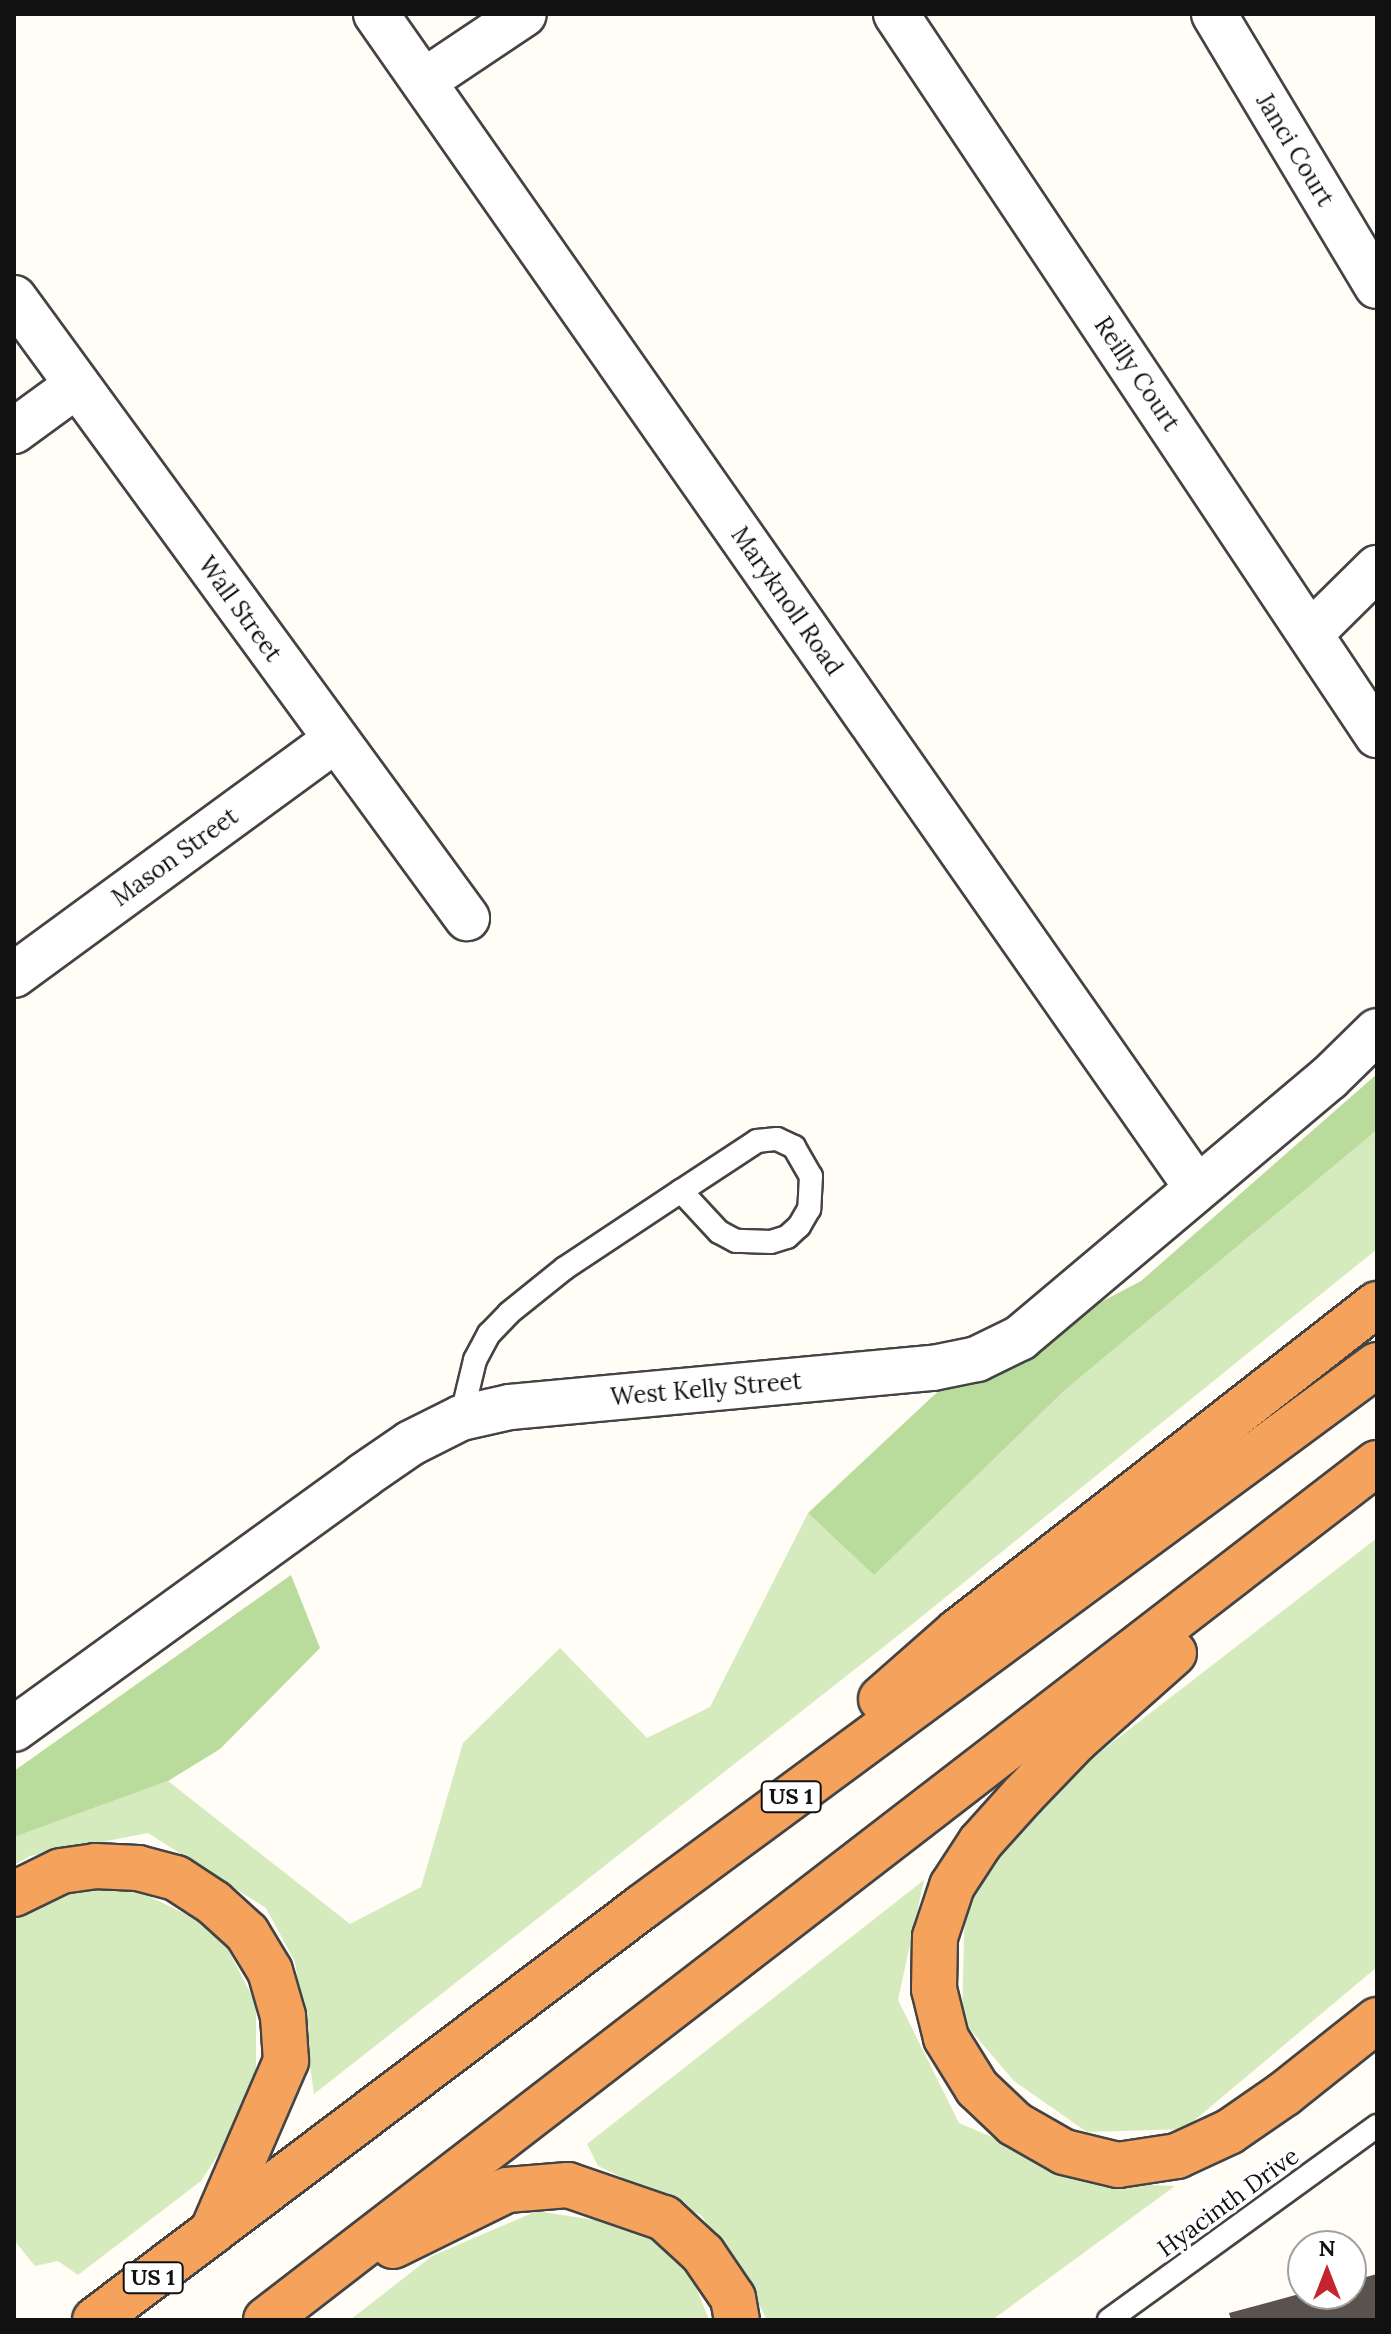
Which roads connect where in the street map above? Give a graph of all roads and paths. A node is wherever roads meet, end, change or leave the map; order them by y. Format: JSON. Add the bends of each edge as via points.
{"nodes":[{"id":1,"x":376,"y":14,"type":"edge"},
{"id":2,"x":524,"y":14,"type":"edge"},
{"id":3,"x":896,"y":14,"type":"edge"},
{"id":4,"x":1214,"y":14,"type":"edge"},
{"id":5,"x":424,"y":81,"type":"junction"},
{"id":6,"x":1377,"y":286,"type":"edge"},
{"id":7,"x":14,"y":298,"type":"edge"},
{"id":8,"x":77,"y":385,"type":"junction"},
{"id":9,"x":14,"y":431,"type":"edge"},
{"id":10,"x":1377,"y":568,"type":"edge"},
{"id":11,"x":1311,"y":633,"type":"junction"},
{"id":12,"x":1377,"y":735,"type":"edge"},
{"id":13,"x":335,"y":740,"type":"junction"},
{"id":14,"x":467,"y":918,"type":"dead end"},
{"id":15,"x":14,"y":975,"type":"edge"},
{"id":16,"x":1377,"y":1031,"type":"edge"},
{"id":17,"x":1197,"y":1188,"type":"junction"},
{"id":18,"x":681,"y":1191,"type":"junction"},
{"id":19,"x":1377,"y":1304,"type":"edge"},
{"id":20,"x":1377,"y":1365,"type":"edge"},
{"id":21,"x":461,"y":1418,"type":"junction"},
{"id":22,"x":1377,"y":1463,"type":"edge"},
{"id":23,"x":1377,"y":1473,"type":"edge"},
{"id":24,"x":14,"y":1729,"type":"edge"},
{"id":25,"x":14,"y":1894,"type":"edge"},
{"id":26,"x":642,"y":1907,"type":"junction"},
{"id":27,"x":1377,"y":2020,"type":"edge"},
{"id":28,"x":1377,"y":2126,"type":"edge"},
{"id":29,"x":210,"y":2236,"type":"junction"},
{"id":30,"x":308,"y":2288,"type":"junction"},
{"id":31,"x":95,"y":2320,"type":"edge"},
{"id":32,"x":266,"y":2320,"type":"edge"},
{"id":33,"x":737,"y":2320,"type":"edge"},
{"id":34,"x":1109,"y":2320,"type":"edge"}],
"edges":[{"from":1,"to":5,"type":"street","name":"Maryknoll Road"},
{"from":2,"to":5,"type":"street"},
{"from":3,"to":11,"type":"street","name":"Reilly Court"},
{"from":4,"to":6,"type":"street","name":"Janci Court"},
{"from":5,"to":17,"type":"street","name":"Maryknoll Road"},
{"from":7,"to":8,"type":"street","name":"Wall Street"},
{"from":8,"to":9,"type":"street"},
{"from":8,"to":13,"type":"street","name":"Wall Street"},
{"from":10,"to":11,"type":"street"},
{"from":11,"to":12,"type":"street","name":"Reilly Court"},
{"from":13,"to":14,"type":"street","name":"Wall Street"},
{"from":13,"to":15,"type":"street","name":"Mason Street"},
{"from":16,"to":17,"type":"street","name":"West Kelly Street"},
{"from":17,"to":21,"type":"street","name":"West Kelly Street","via":[[1020,1338],[977,1359],[933,1368],[510,1407]]},
{"from":18,"to":18,"type":"lane","via":[[757,1141],[777,1139],[794,1147],[811,1176],[809,1209],[799,1226],[771,1242],[736,1241],[719,1232]]},
{"from":18,"to":21,"type":"lane","via":[[565,1268],[509,1313],[475,1360]]},
{"from":19,"to":26,"type":"highway","via":[[957,1632]]},
{"from":20,"to":26,"type":"highway","number":"US 1"},
{"from":21,"to":24,"type":"street","name":"West Kelly Street","via":[[363,1476]]},
{"from":22,"to":30,"type":"highway"},
{"from":23,"to":27,"type":"highway","via":[[1076,1740],[980,1843],[952,1886],[935,1937],[934,1989],[946,2038],[977,2088],[1015,2124],[1064,2152],[1118,2165],[1177,2156],[1229,2132]]},
{"from":25,"to":29,"type":"highway","via":[[61,1871],[95,1866],[138,1868],[176,1878],[247,1933],[270,1971],[283,2016],[286,2061]]},
{"from":26,"to":29,"type":"highway","number":"US 1"},
{"from":28,"to":34,"type":"lane","name":"Hyacinth Drive"},
{"from":29,"to":31,"type":"highway","number":"US 1"},
{"from":30,"to":32,"type":"highway"},
{"from":30,"to":33,"type":"highway","via":[[507,2190],[568,2185],[664,2218],[703,2254],[733,2298]]}]}
